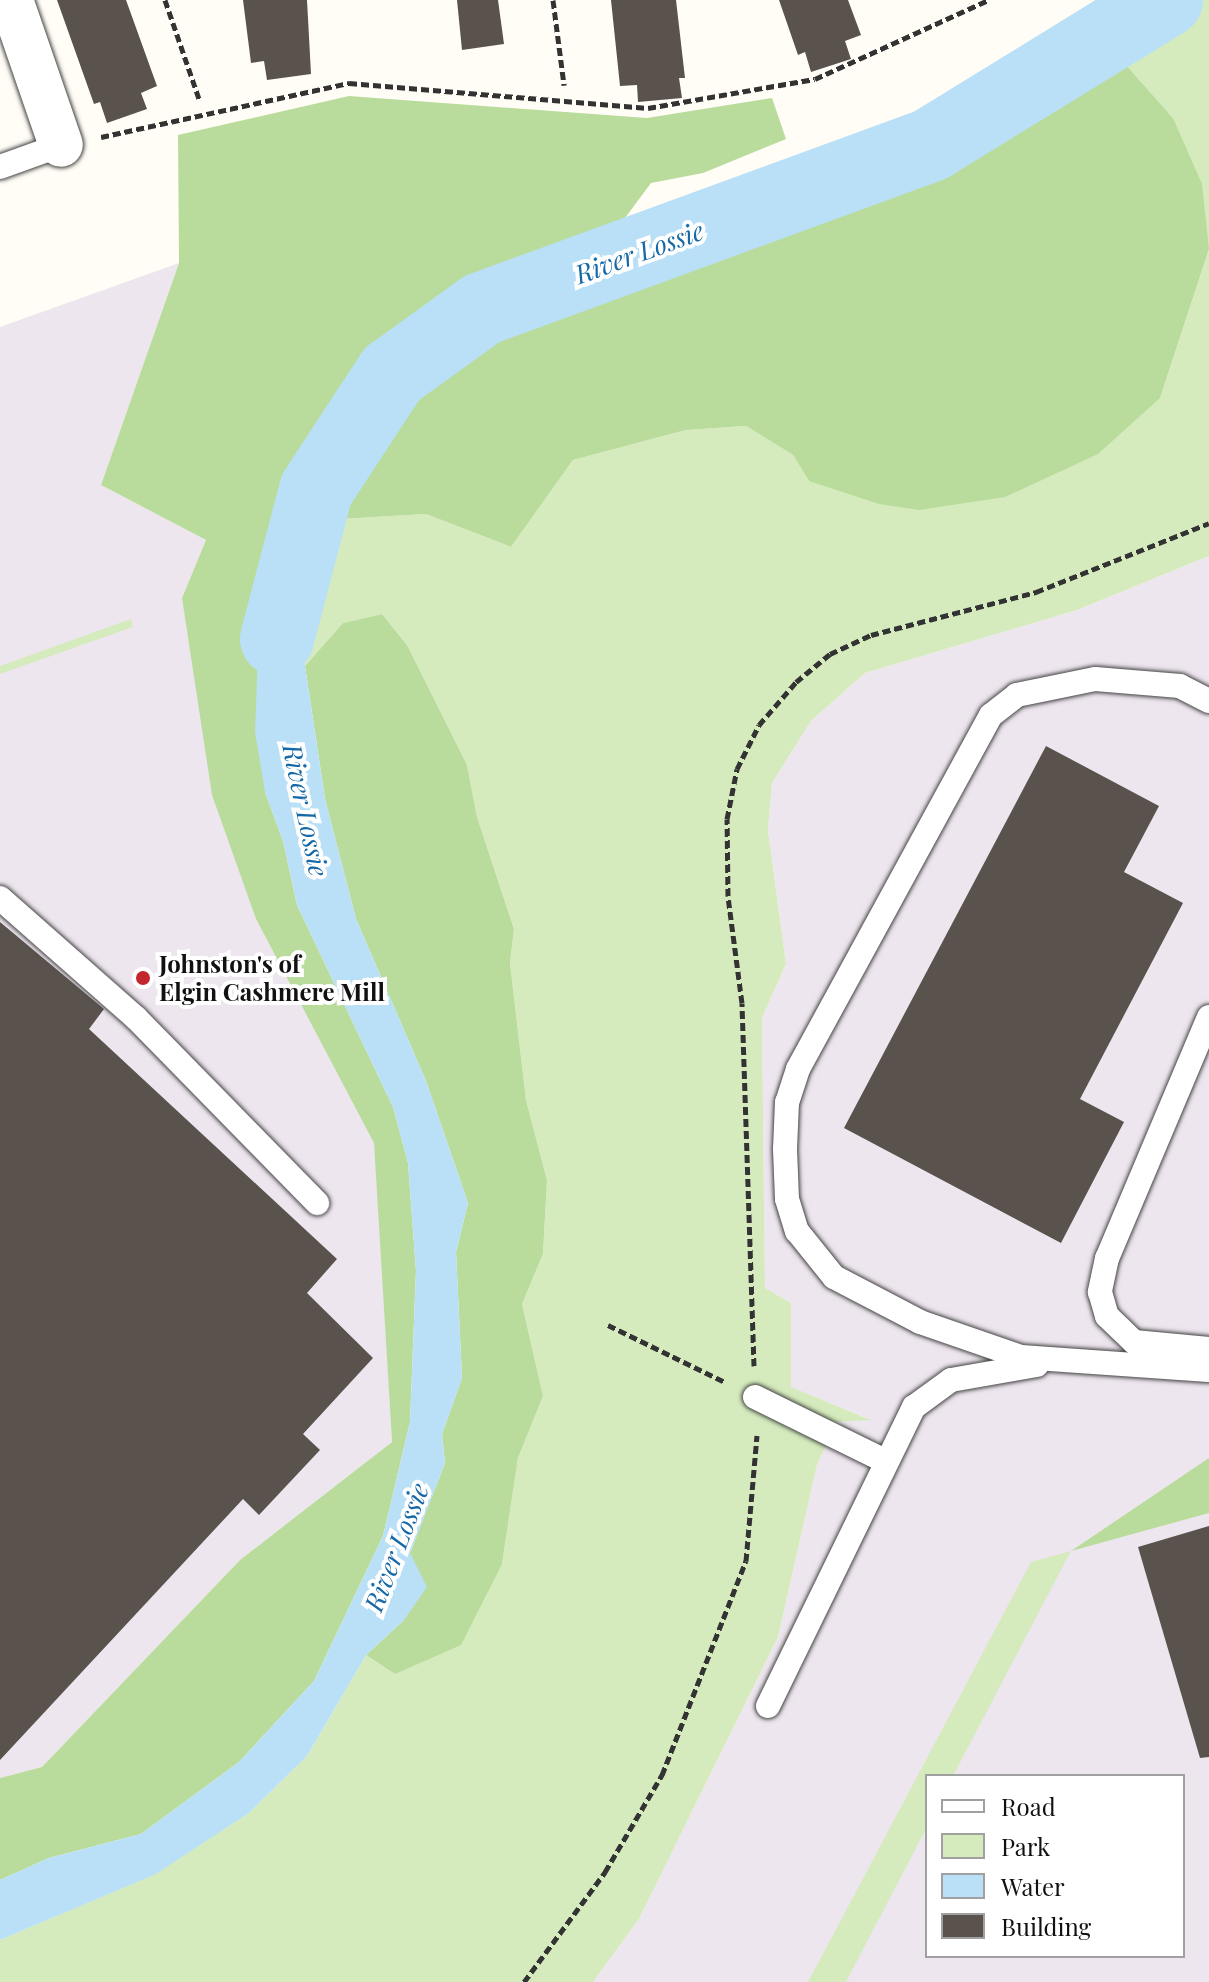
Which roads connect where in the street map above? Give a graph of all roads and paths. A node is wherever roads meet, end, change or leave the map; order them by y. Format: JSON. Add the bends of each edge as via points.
{"nodes":[{"id":1,"x":11,"y":0,"type":"edge"},
{"id":2,"x":165,"y":0,"type":"edge"},
{"id":3,"x":553,"y":0,"type":"edge"},
{"id":4,"x":988,"y":0,"type":"edge"},
{"id":5,"x":564,"y":85,"type":"dead end"},
{"id":6,"x":199,"y":99,"type":"dead end"},
{"id":7,"x":61,"y":145,"type":"junction"},
{"id":8,"x":0,"y":167,"type":"edge"},
{"id":9,"x":1209,"y":701,"type":"edge"},
{"id":10,"x":0,"y":898,"type":"edge"},
{"id":11,"x":1209,"y":1017,"type":"edge"},
{"id":12,"x":317,"y":1203,"type":"dead end"},
{"id":13,"x":608,"y":1325,"type":"dead end"},
{"id":14,"x":1209,"y":1349,"type":"edge"},
{"id":15,"x":1051,"y":1362,"type":"junction"},
{"id":16,"x":1209,"y":1370,"type":"edge"},
{"id":17,"x":755,"y":1397,"type":"joint"},
{"id":18,"x":885,"y":1461,"type":"junction"},
{"id":19,"x":768,"y":1706,"type":"dead end"}],
"edges":[{"from":1,"to":7,"type":"street"},
{"from":2,"to":6,"type":"path"},
{"from":3,"to":5,"type":"path"},
{"from":4,"to":7,"type":"path","via":[[815,79],[648,108],[349,83]]},
{"from":7,"to":8,"type":"lane"},
{"from":9,"to":15,"type":"lane","via":[[1180,686],[1095,679],[1017,695],[991,715],[798,1069],[787,1102],[787,1199],[811,1255],[834,1277],[920,1322]]},
{"from":10,"to":12,"type":"lane","via":[[136,1018]]},
{"from":11,"to":14,"type":"lane","via":[[1107,1258],[1100,1292],[1107,1316],[1134,1342]]},
{"from":13,"to":17,"type":"path"},
{"from":15,"to":16,"type":"lane"},
{"from":15,"to":18,"type":"lane","via":[[951,1380],[930,1391],[914,1407]]},
{"from":17,"to":18,"type":"lane"},
{"from":18,"to":19,"type":"lane"}]}
